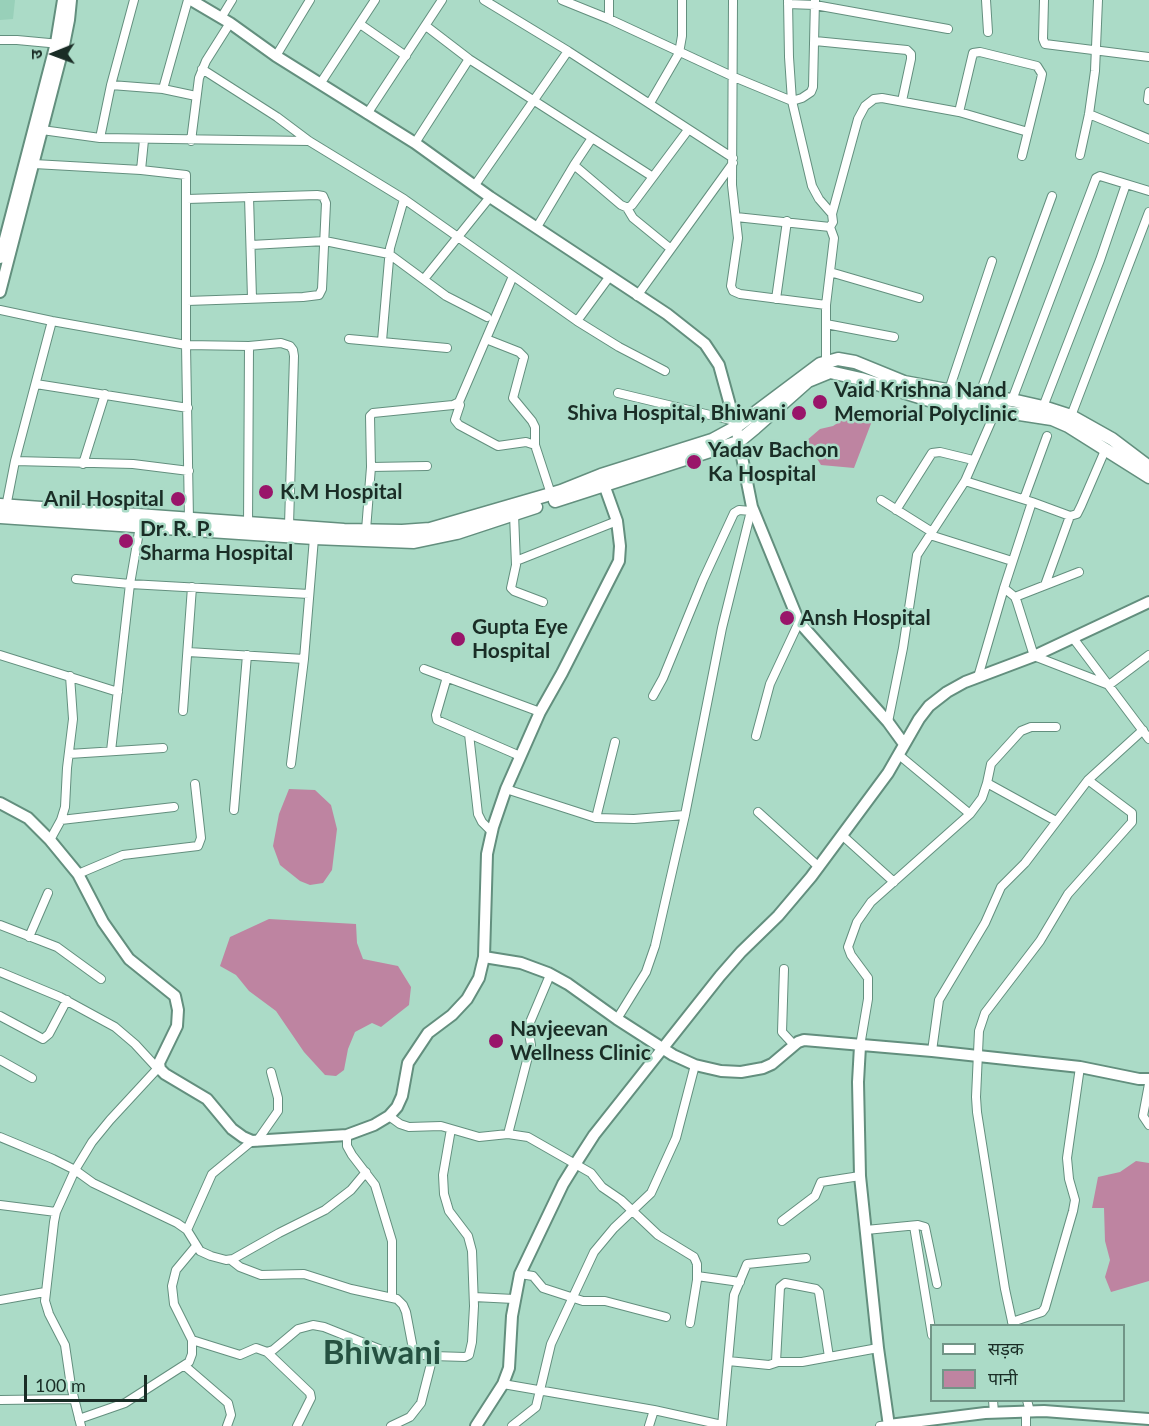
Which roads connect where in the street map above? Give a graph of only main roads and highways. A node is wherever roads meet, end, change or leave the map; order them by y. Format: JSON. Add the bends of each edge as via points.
{"nodes":[{"id":1,"x":1003,"y":403,"type":"junction"},
{"id":2,"x":1149,"y":467,"type":"edge"},
{"id":3,"x":1149,"y":477,"type":"edge"},
{"id":4,"x":603,"y":481,"type":"junction"},
{"id":5,"x":2,"y":510,"type":"edge"},
{"id":6,"x":248,"y":528,"type":"junction"}],
"edges":[{"from":1,"to":2,"type":"main road","via":[[1043,406],[1071,416],[1112,439]]},
{"from":1,"to":3,"type":"main road","via":[[1068,426]]},
{"from":1,"to":4,"type":"main road","via":[[929,399],[830,372],[808,381],[738,442]]},
{"from":1,"to":4,"type":"main road","via":[[904,382],[855,362],[826,361],[712,440]]},
{"from":4,"to":6,"type":"main road","via":[[430,529],[289,525]]},
{"from":4,"to":6,"type":"main road","via":[[457,533],[414,542],[314,538]]},
{"from":5,"to":6,"type":"main road","via":[[189,519]]},
{"from":5,"to":6,"type":"main road","via":[[140,526]]}]}
